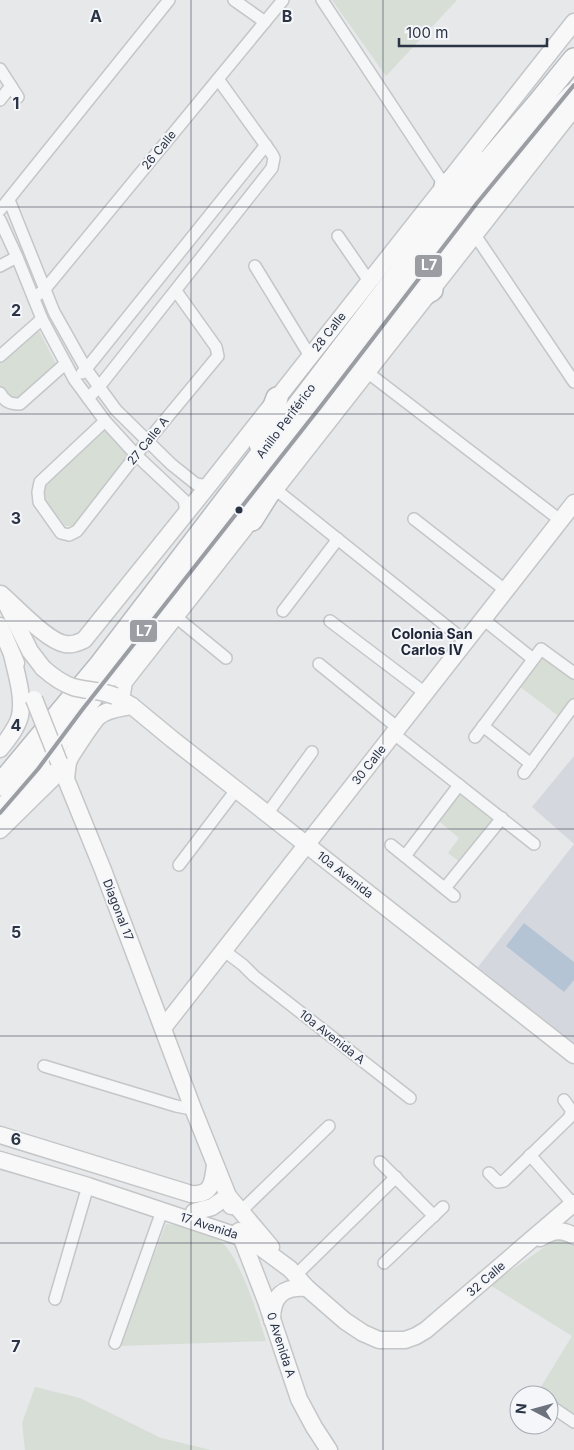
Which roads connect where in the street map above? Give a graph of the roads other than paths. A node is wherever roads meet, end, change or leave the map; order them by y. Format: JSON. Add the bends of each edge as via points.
{"nodes":[{"id":1,"x":169,"y":0,"type":"edge"},
{"id":2,"x":234,"y":0,"type":"edge"},
{"id":3,"x":283,"y":0,"type":"edge"},
{"id":4,"x":322,"y":0,"type":"edge"},
{"id":5,"x":265,"y":22,"type":"junction"},
{"id":6,"x":574,"y":22,"type":"edge"},
{"id":7,"x":574,"y":58,"type":"edge"},
{"id":8,"x":0,"y":69,"type":"edge"},
{"id":9,"x":218,"y":79,"type":"junction"},
{"id":10,"x":11,"y":86,"type":"junction"},
{"id":11,"x":18,"y":97,"type":"dead end"},
{"id":12,"x":0,"y":100,"type":"edge"},
{"id":13,"x":538,"y":103,"type":"junction"},
{"id":14,"x":573,"y":107,"type":"edge"},
{"id":15,"x":266,"y":145,"type":"junction"},
{"id":16,"x":445,"y":186,"type":"junction"},
{"id":17,"x":9,"y":200,"type":"junction"},
{"id":18,"x":477,"y":203,"type":"junction"},
{"id":19,"x":0,"y":210,"type":"edge"},
{"id":20,"x":0,"y":220,"type":"edge"},
{"id":21,"x":475,"y":235,"type":"junction"},
{"id":22,"x":338,"y":236,"type":"dead end"},
{"id":23,"x":16,"y":257,"type":"junction"},
{"id":24,"x":0,"y":266,"type":"edge"},
{"id":25,"x":255,"y":266,"type":"dead end"},
{"id":26,"x":369,"y":281,"type":"junction"},
{"id":27,"x":45,"y":289,"type":"junction"},
{"id":28,"x":432,"y":290,"type":"junction"},
{"id":29,"x":176,"y":291,"type":"junction"},
{"id":30,"x":34,"y":298,"type":"junction"},
{"id":31,"x":394,"y":312,"type":"junction"},
{"id":32,"x":42,"y":319,"type":"junction"},
{"id":33,"x":0,"y":356,"type":"edge"},
{"id":34,"x":310,"y":356,"type":"junction"},
{"id":35,"x":66,"y":364,"type":"junction"},
{"id":36,"x":86,"y":369,"type":"junction"},
{"id":37,"x":367,"y":372,"type":"junction"},
{"id":38,"x":74,"y":379,"type":"junction"},
{"id":39,"x":574,"y":382,"type":"edge"},
{"id":40,"x":100,"y":387,"type":"junction"},
{"id":41,"x":0,"y":394,"type":"edge"},
{"id":42,"x":88,"y":398,"type":"junction"},
{"id":43,"x":277,"y":398,"type":"junction"},
{"id":44,"x":322,"y":406,"type":"junction"},
{"id":45,"x":105,"y":421,"type":"junction"},
{"id":46,"x":148,"y":441,"type":"junction"},
{"id":47,"x":136,"y":455,"type":"junction"},
{"id":48,"x":251,"y":466,"type":"junction"},
{"id":49,"x":208,"y":486,"type":"junction"},
{"id":50,"x":275,"y":489,"type":"junction"},
{"id":51,"x":569,"y":511,"type":"edge"},
{"id":52,"x":186,"y":513,"type":"junction"},
{"id":53,"x":414,"y":519,"type":"dead end"},
{"id":54,"x":252,"y":520,"type":"junction"},
{"id":55,"x":338,"y":539,"type":"junction"},
{"id":56,"x":506,"y":590,"type":"junction"},
{"id":57,"x":1,"y":592,"type":"edge"},
{"id":58,"x":283,"y":611,"type":"dead end"},
{"id":59,"x":176,"y":617,"type":"junction"},
{"id":60,"x":483,"y":619,"type":"junction"},
{"id":61,"x":330,"y":621,"type":"dead end"},
{"id":62,"x":0,"y":626,"type":"edge"},
{"id":63,"x":465,"y":641,"type":"junction"},
{"id":64,"x":12,"y":654,"type":"junction"},
{"id":65,"x":226,"y":658,"type":"dead end"},
{"id":66,"x":533,"y":659,"type":"junction"},
{"id":67,"x":319,"y":664,"type":"dead end"},
{"id":68,"x":574,"y":673,"type":"edge"},
{"id":69,"x":74,"y":687,"type":"junction"},
{"id":70,"x":425,"y":693,"type":"junction"},
{"id":71,"x":123,"y":700,"type":"junction"},
{"id":72,"x":42,"y":703,"type":"junction"},
{"id":73,"x":574,"y":706,"type":"edge"},
{"id":74,"x":484,"y":726,"type":"junction"},
{"id":75,"x":396,"y":730,"type":"junction"},
{"id":76,"x":476,"y":737,"type":"dead end"},
{"id":77,"x":0,"y":749,"type":"edge"},
{"id":78,"x":312,"y":752,"type":"dead end"},
{"id":79,"x":0,"y":767,"type":"edge"},
{"id":80,"x":62,"y":769,"type":"junction"},
{"id":81,"x":0,"y":785,"type":"edge"},
{"id":82,"x":459,"y":785,"type":"junction"},
{"id":83,"x":42,"y":790,"type":"junction"},
{"id":84,"x":236,"y":790,"type":"junction"},
{"id":85,"x":76,"y":804,"type":"junction"},
{"id":86,"x":0,"y":813,"type":"edge"},
{"id":87,"x":267,"y":814,"type":"junction"},
{"id":88,"x":502,"y":818,"type":"junction"},
{"id":89,"x":0,"y":830,"type":"edge"},
{"id":90,"x":534,"y":844,"type":"dead end"},
{"id":91,"x":306,"y":845,"type":"junction"},
{"id":92,"x":391,"y":845,"type":"dead end"},
{"id":93,"x":405,"y":856,"type":"junction"},
{"id":94,"x":178,"y":865,"type":"dead end"},
{"id":95,"x":221,"y":952,"type":"junction"},
{"id":96,"x":163,"y":1028,"type":"junction"},
{"id":97,"x":574,"y":1055,"type":"edge"},
{"id":98,"x":44,"y":1066,"type":"dead end"},
{"id":99,"x":410,"y":1098,"type":"dead end"},
{"id":100,"x":564,"y":1100,"type":"dead end"},
{"id":101,"x":192,"y":1106,"type":"junction"},
{"id":102,"x":329,"y":1126,"type":"dead end"},
{"id":103,"x":0,"y":1135,"type":"edge"},
{"id":104,"x":530,"y":1155,"type":"junction"},
{"id":105,"x":0,"y":1160,"type":"edge"},
{"id":106,"x":380,"y":1162,"type":"dead end"},
{"id":107,"x":215,"y":1165,"type":"junction"},
{"id":108,"x":489,"y":1173,"type":"dead end"},
{"id":109,"x":396,"y":1177,"type":"junction"},
{"id":110,"x":88,"y":1186,"type":"junction"},
{"id":111,"x":187,"y":1194,"type":"junction"},
{"id":112,"x":228,"y":1196,"type":"junction"},
{"id":113,"x":574,"y":1204,"type":"edge"},
{"id":114,"x":443,"y":1207,"type":"dead end"},
{"id":115,"x":240,"y":1212,"type":"junction"},
{"id":116,"x":178,"y":1213,"type":"junction"},
{"id":117,"x":434,"y":1216,"type":"junction"},
{"id":118,"x":240,"y":1236,"type":"junction"},
{"id":119,"x":574,"y":1236,"type":"edge"},
{"id":120,"x":519,"y":1250,"type":"junction"},
{"id":121,"x":384,"y":1263,"type":"dead end"},
{"id":122,"x":293,"y":1272,"type":"junction"},
{"id":123,"x":307,"y":1288,"type":"junction"},
{"id":124,"x":55,"y":1299,"type":"dead end"},
{"id":125,"x":272,"y":1320,"type":"junction"},
{"id":126,"x":391,"y":1341,"type":"joint"},
{"id":127,"x":115,"y":1343,"type":"dead end"},
{"id":128,"x":559,"y":1412,"type":"edge"},
{"id":129,"x":574,"y":1422,"type":"edge"},
{"id":130,"x":330,"y":1450,"type":"edge"}],
"edges":[{"from":1,"to":17,"type":"street"},
{"from":2,"to":5,"type":"street"},
{"from":3,"to":5,"type":"street","name":"26 Calle"},
{"from":4,"to":16,"type":"street"},
{"from":5,"to":9,"type":"street","name":"26 Calle"},
{"from":6,"to":16,"type":"street","name":"28 Calle"},
{"from":7,"to":13,"type":"highway","name":"Anillo Periférico"},
{"from":8,"to":10,"type":"street"},
{"from":9,"to":15,"type":"street"},
{"from":9,"to":27,"type":"street","name":"26 Calle"},
{"from":10,"to":11,"type":"street"},
{"from":10,"to":12,"type":"street"},
{"from":13,"to":16,"type":"highway"},
{"from":13,"to":48,"type":"highway","name":"Anillo Periférico","via":[[455,200]]},
{"from":14,"to":18,"type":"highway","name":"Anillo Periférico","via":[[540,128]]},
{"from":14,"to":21,"type":"street"},
{"from":15,"to":29,"type":"street","via":[[274,158],[272,168]]},
{"from":15,"to":36,"type":"street"},
{"from":16,"to":26,"type":"street","name":"28 Calle"},
{"from":17,"to":19,"type":"street"},
{"from":17,"to":27,"type":"street"},
{"from":18,"to":21,"type":"street"},
{"from":18,"to":31,"type":"highway","name":"Anillo Periférico"},
{"from":20,"to":23,"type":"street"},
{"from":21,"to":28,"type":"street"},
{"from":21,"to":39,"type":"street"},
{"from":22,"to":26,"type":"street"},
{"from":23,"to":24,"type":"street"},
{"from":23,"to":30,"type":"street"},
{"from":25,"to":34,"type":"street"},
{"from":26,"to":34,"type":"street","name":"28 Calle"},
{"from":27,"to":30,"type":"street","name":"26 Calle"},
{"from":27,"to":36,"type":"street"},
{"from":28,"to":31,"type":"highway"},
{"from":28,"to":37,"type":"street"},
{"from":29,"to":40,"type":"street"},
{"from":29,"to":46,"type":"street","name":"27 Calle A","via":[[216,347],[218,356]]},
{"from":30,"to":32,"type":"street"},
{"from":31,"to":44,"type":"highway","name":"Anillo Periférico"},
{"from":32,"to":33,"type":"street"},
{"from":32,"to":35,"type":"street"},
{"from":34,"to":43,"type":"street","name":"28 Calle"},
{"from":35,"to":38,"type":"street"},
{"from":35,"to":41,"type":"street","via":[[20,404],[8,403]]},
{"from":36,"to":38,"type":"street"},
{"from":36,"to":40,"type":"street"},
{"from":37,"to":50,"type":"street"},
{"from":37,"to":51,"type":"street"},
{"from":38,"to":42,"type":"street"},
{"from":40,"to":42,"type":"street"},
{"from":40,"to":46,"type":"street","via":[[116,410]]},
{"from":42,"to":45,"type":"street"},
{"from":43,"to":48,"type":"highway"},
{"from":43,"to":49,"type":"street","name":"28 Calle"},
{"from":44,"to":54,"type":"highway"},
{"from":44,"to":86,"type":"highway","name":"Anillo Periférico","via":[[38,769]]},
{"from":45,"to":47,"type":"street"},
{"from":45,"to":47,"type":"street","name":"27 Calle A","via":[[40,482],[39,502],[61,533],[69,535],[78,531]]},
{"from":46,"to":47,"type":"street","name":"27 Calle A"},
{"from":46,"to":49,"type":"street","via":[[192,482]]},
{"from":47,"to":52,"type":"street","via":[[184,500]]},
{"from":48,"to":81,"type":"highway","name":"Anillo Periférico","via":[[99,666]]},
{"from":49,"to":52,"type":"street","name":"28 Calle"},
{"from":50,"to":54,"type":"street"},
{"from":50,"to":55,"type":"street"},
{"from":51,"to":56,"type":"street","name":"30 Calle"},
{"from":52,"to":57,"type":"street","name":"28 Calle","via":[[84,640],[74,645],[49,637]]},
{"from":53,"to":56,"type":"street"},
{"from":54,"to":59,"type":"street"},
{"from":55,"to":58,"type":"street"},
{"from":55,"to":63,"type":"street"},
{"from":56,"to":60,"type":"street","name":"30 Calle"},
{"from":57,"to":69,"type":"street","bridge":true,"via":[[30,651],[43,668],[57,680]]},
{"from":59,"to":65,"type":"street"},
{"from":59,"to":71,"type":"street","via":[[124,682]]},
{"from":60,"to":63,"type":"street","name":"30 Calle"},
{"from":60,"to":66,"type":"street"},
{"from":61,"to":70,"type":"street"},
{"from":62,"to":64,"type":"street","name":"Diagonal 17"},
{"from":63,"to":70,"type":"street","name":"30 Calle"},
{"from":64,"to":72,"type":"street","name":"Diagonal 17"},
{"from":64,"to":77,"type":"street","via":[[22,701],[15,728]]},
{"from":66,"to":68,"type":"street","via":[[541,648]]},
{"from":66,"to":74,"type":"street"},
{"from":67,"to":75,"type":"street"},
{"from":69,"to":71,"type":"street","bridge":true,"via":[[103,691]]},
{"from":69,"to":72,"type":"highway"},
{"from":70,"to":75,"type":"street","name":"30 Calle"},
{"from":71,"to":80,"type":"street","via":[[98,717]]},
{"from":71,"to":84,"type":"street","name":"10a Avenida"},
{"from":72,"to":79,"type":"highway"},
{"from":72,"to":80,"type":"street","name":"Diagonal 17","bridge":true},
{"from":73,"to":74,"type":"street","via":[[528,769]]},
{"from":74,"to":76,"type":"street"},
{"from":75,"to":82,"type":"street"},
{"from":75,"to":91,"type":"street","name":"30 Calle"},
{"from":78,"to":87,"type":"street"},
{"from":80,"to":83,"type":"street"},
{"from":80,"to":85,"type":"street","name":"Diagonal 17"},
{"from":82,"to":88,"type":"street"},
{"from":82,"to":93,"type":"street"},
{"from":83,"to":85,"type":"street","via":[[60,794]]},
{"from":83,"to":89,"type":"street"},
{"from":84,"to":87,"type":"street","name":"10a Avenida"},
{"from":84,"to":94,"type":"street"},
{"from":85,"to":96,"type":"street","name":"Diagonal 17"},
{"from":87,"to":91,"type":"street","name":"10a Avenida"},
{"from":88,"to":90,"type":"street"},
{"from":88,"to":93,"type":"street","via":[[449,892]]},
{"from":91,"to":95,"type":"street","name":"30 Calle"},
{"from":91,"to":97,"type":"street","name":"10a Avenida"},
{"from":92,"to":93,"type":"street"},
{"from":95,"to":96,"type":"street","name":"30 Calle"},
{"from":95,"to":99,"type":"street","name":"10a Avenida A","via":[[239,971],[254,976]]},
{"from":96,"to":101,"type":"street","name":"Diagonal 17"},
{"from":98,"to":101,"type":"street","via":[[176,1106]]},
{"from":100,"to":104,"type":"street","via":[[572,1111],[571,1115]]},
{"from":101,"to":107,"type":"street","name":"Diagonal 17"},
{"from":102,"to":115,"type":"street"},
{"from":103,"to":111,"type":"street","name":"17 Avenida"},
{"from":104,"to":108,"type":"street","via":[[504,1181],[498,1182]]},
{"from":104,"to":113,"type":"street"},
{"from":105,"to":110,"type":"street","name":"17 Avenida"},
{"from":106,"to":109,"type":"street"},
{"from":107,"to":111,"type":"street","name":"17 Avenida","via":[[210,1188],[197,1195]]},
{"from":107,"to":112,"type":"street","name":"Diagonal 17"},
{"from":109,"to":117,"type":"street"},
{"from":109,"to":122,"type":"street"},
{"from":110,"to":116,"type":"street","name":"17 Avenida"},
{"from":110,"to":124,"type":"street"},
{"from":111,"to":116,"type":"street","via":[[196,1206]]},
{"from":112,"to":115,"type":"street","name":"Diagonal 17"},
{"from":112,"to":116,"type":"street","via":[[212,1207]]},
{"from":112,"to":118,"type":"street","name":"Diagonal 17"},
{"from":113,"to":120,"type":"street","name":"32 Calle"},
{"from":114,"to":117,"type":"street"},
{"from":115,"to":122,"type":"street","name":"Diagonal 17"},
{"from":116,"to":118,"type":"street","name":"17 Avenida"},
{"from":116,"to":127,"type":"street"},
{"from":117,"to":121,"type":"street"},
{"from":118,"to":122,"type":"street","name":"17 Avenida","via":[[258,1245]]},
{"from":118,"to":125,"type":"street","name":"0 Avenida A"},
{"from":119,"to":120,"type":"street","via":[[562,1230],[555,1231]]},
{"from":120,"to":126,"type":"street","name":"32 Calle","via":[[426,1330],[405,1340]]},
{"from":122,"to":123,"type":"street","name":"17 Avenida"},
{"from":123,"to":125,"type":"street","via":[[289,1289],[279,1296]]},
{"from":123,"to":126,"type":"street","name":"17 Avenida","via":[[344,1321],[363,1333]]},
{"from":125,"to":130,"type":"street","name":"0 Avenida A","via":[[299,1400]]},
{"from":128,"to":129,"type":"street"}]}
